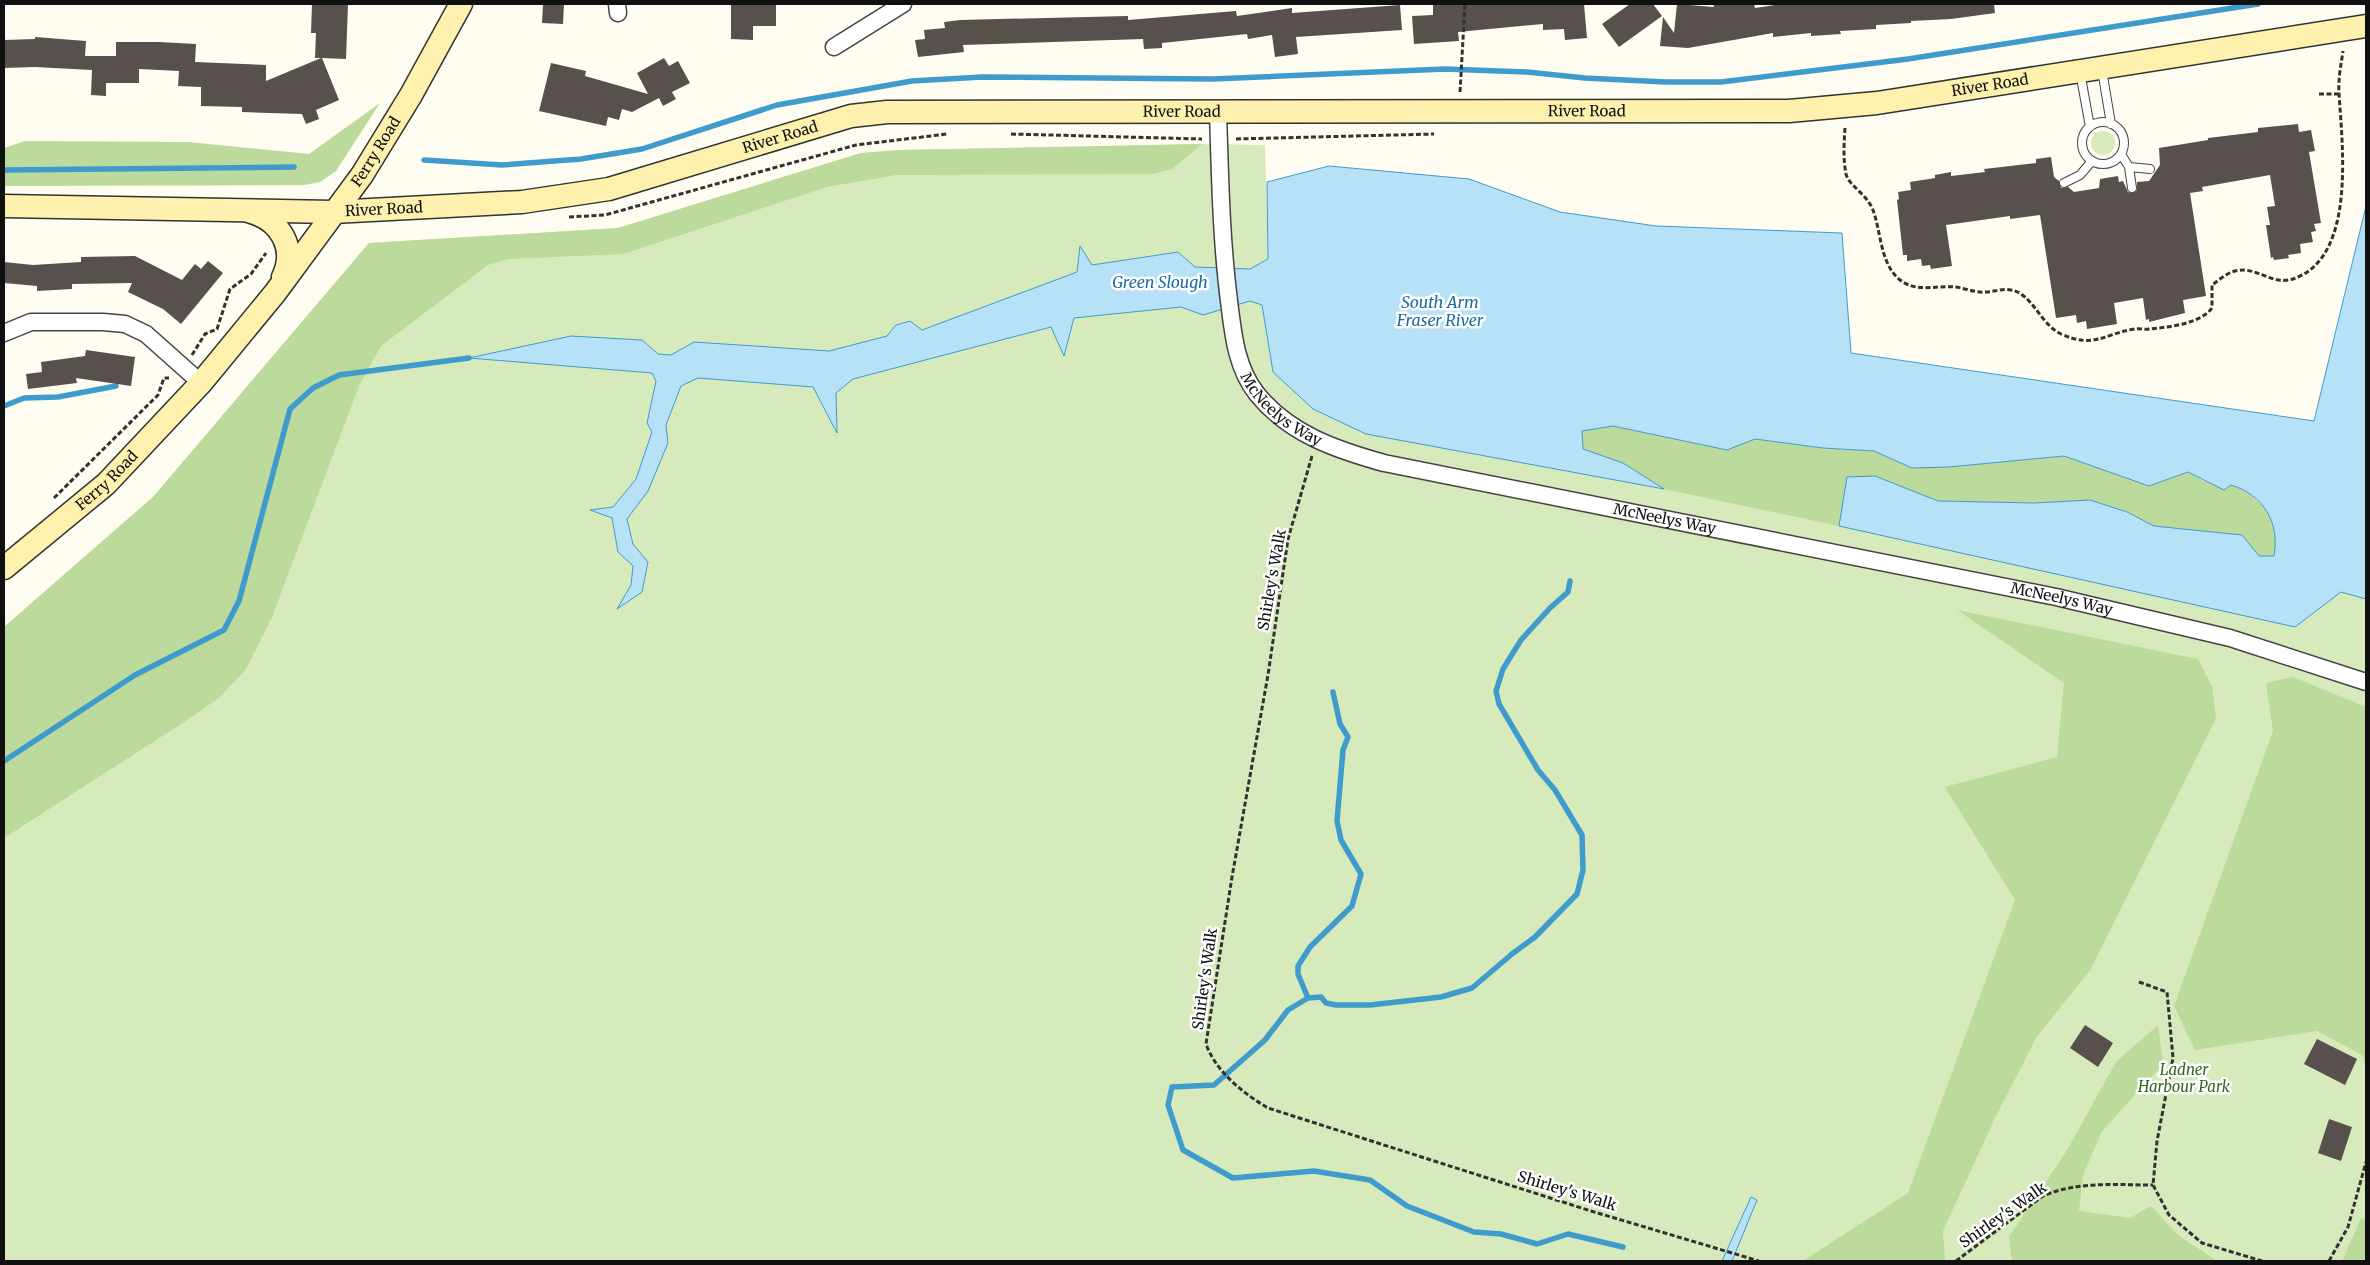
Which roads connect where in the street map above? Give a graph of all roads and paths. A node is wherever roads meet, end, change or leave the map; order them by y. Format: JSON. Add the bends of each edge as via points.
{"nodes":[{"id":1,"x":461,"y":4,"type":"edge"},
{"id":2,"x":903,"y":4,"type":"edge"},
{"id":3,"x":1465,"y":4,"type":"edge"},
{"id":4,"x":2366,"y":26,"type":"edge"},
{"id":5,"x":834,"y":46,"type":"dead end"},
{"id":6,"x":2343,"y":51,"type":"dead end"},
{"id":7,"x":2091,"y":69,"type":"junction"},
{"id":8,"x":1460,"y":90,"type":"dead end"},
{"id":9,"x":2319,"y":94,"type":"dead end"},
{"id":10,"x":2339,"y":94,"type":"junction"},
{"id":11,"x":1218,"y":112,"type":"junction"},
{"id":12,"x":2111,"y":124,"type":"junction"},
{"id":13,"x":2090,"y":127,"type":"junction"},
{"id":14,"x":1845,"y":128,"type":"dead end"},
{"id":15,"x":954,"y":134,"type":"dead end"},
{"id":16,"x":1004,"y":134,"type":"dead end"},
{"id":17,"x":1198,"y":139,"type":"dead end"},
{"id":18,"x":2121,"y":154,"type":"junction"},
{"id":19,"x":2092,"y":161,"type":"junction"},
{"id":20,"x":2129,"y":167,"type":"junction"},
{"id":21,"x":2150,"y":169,"type":"dead end"},
{"id":22,"x":2064,"y":183,"type":"dead end"},
{"id":23,"x":2132,"y":188,"type":"dead end"},
{"id":24,"x":4,"y":206,"type":"edge"},
{"id":25,"x":247,"y":211,"type":"junction"},
{"id":26,"x":332,"y":212,"type":"junction"},
{"id":27,"x":559,"y":218,"type":"dead end"},
{"id":28,"x":269,"y":249,"type":"dead end"},
{"id":29,"x":275,"y":294,"type":"junction"},
{"id":30,"x":4,"y":333,"type":"edge"},
{"id":31,"x":192,"y":355,"type":"dead end"},
{"id":32,"x":171,"y":378,"type":"dead end"},
{"id":33,"x":201,"y":383,"type":"junction"},
{"id":34,"x":1316,"y":441,"type":"junction"},
{"id":35,"x":47,"y":504,"type":"dead end"},
{"id":36,"x":4,"y":568,"type":"edge"},
{"id":37,"x":2366,"y":682,"type":"edge"},
{"id":38,"x":2139,"y":982,"type":"dead end"},
{"id":39,"x":2366,"y":1162,"type":"edge"},
{"id":40,"x":2153,"y":1185,"type":"junction"},
{"id":41,"x":1759,"y":1261,"type":"edge"},
{"id":42,"x":1956,"y":1261,"type":"edge"},
{"id":43,"x":2262,"y":1261,"type":"edge"},
{"id":44,"x":2329,"y":1261,"type":"edge"}],
"edges":[{"from":1,"to":26,"type":"street","name":"Ferry Road","via":[[362,175]]},
{"from":2,"to":5,"type":"street"},
{"from":3,"to":8,"type":"path"},
{"from":4,"to":7,"type":"street","name":"River Road"},
{"from":6,"to":10,"type":"path"},
{"from":7,"to":11,"type":"street","name":"River Road","via":[[1859,105],[1789,111]]},
{"from":7,"to":12,"type":"lane"},
{"from":7,"to":13,"type":"lane"},
{"from":9,"to":10,"type":"path"},
{"from":10,"to":14,"type":"path","via":[[2343,165],[2338,207],[2328,248],[2310,270],[2289,281],[2234,271],[2212,285],[2212,308],[2200,318],[2150,329],[2133,329],[2089,341],[2056,331],[2019,292],[2006,289],[1984,292],[1951,286],[1919,288],[1899,278],[1881,242],[1869,200],[1846,175]]},
{"from":11,"to":26,"type":"street","name":"River Road","via":[[924,111],[851,116],[609,189],[522,202]]},
{"from":11,"to":34,"type":"street","name":"McNeelys Way","via":[[1223,254],[1236,349],[1256,393],[1276,414]]},
{"from":12,"to":13,"type":"lane","via":[[2097,123]]},
{"from":12,"to":18,"type":"lane","via":[[2121,133]]},
{"from":13,"to":19,"type":"lane","via":[[2082,145]]},
{"from":15,"to":27,"type":"path","via":[[856,145],[605,215]]},
{"from":16,"to":17,"type":"path"},
{"from":18,"to":19,"type":"lane","via":[[2105,164]]},
{"from":18,"to":20,"type":"lane"},
{"from":19,"to":22,"type":"lane","via":[[2080,174]]},
{"from":20,"to":21,"type":"lane"},
{"from":20,"to":23,"type":"lane"},
{"from":24,"to":25,"type":"street","name":"River Road"},
{"from":25,"to":26,"type":"street","name":"River Road"},
{"from":25,"to":29,"type":"street","via":[[262,215],[273,223],[286,240],[289,257]]},
{"from":26,"to":29,"type":"street","name":"Ferry Road"},
{"from":28,"to":31,"type":"path","via":[[252,274],[230,289],[217,328],[205,334]]},
{"from":29,"to":33,"type":"street","name":"Ferry Road"},
{"from":30,"to":33,"type":"street","via":[[31,322],[125,324],[146,334]]},
{"from":32,"to":35,"type":"path","via":[[164,378],[158,395]]},
{"from":33,"to":36,"type":"street","name":"Ferry Road","via":[[106,484]]},
{"from":34,"to":37,"type":"street","name":"McNeelys Way","via":[[1384,463],[2056,597],[2230,638]]},
{"from":34,"to":41,"type":"path","name":"Shirley's Walk","via":[[1288,539],[1264,704],[1220,950],[1206,1044],[1210,1053],[1236,1087],[1268,1108]]},
{"from":38,"to":40,"type":"path","via":[[2167,992],[2173,1058],[2157,1141]]},
{"from":39,"to":44,"type":"path","via":[[2348,1227]]},
{"from":40,"to":42,"type":"path","name":"Shirley's Walk","via":[[2089,1185],[2058,1190],[2043,1196]]},
{"from":40,"to":43,"type":"path","via":[[2169,1215],[2202,1243]]}]}
